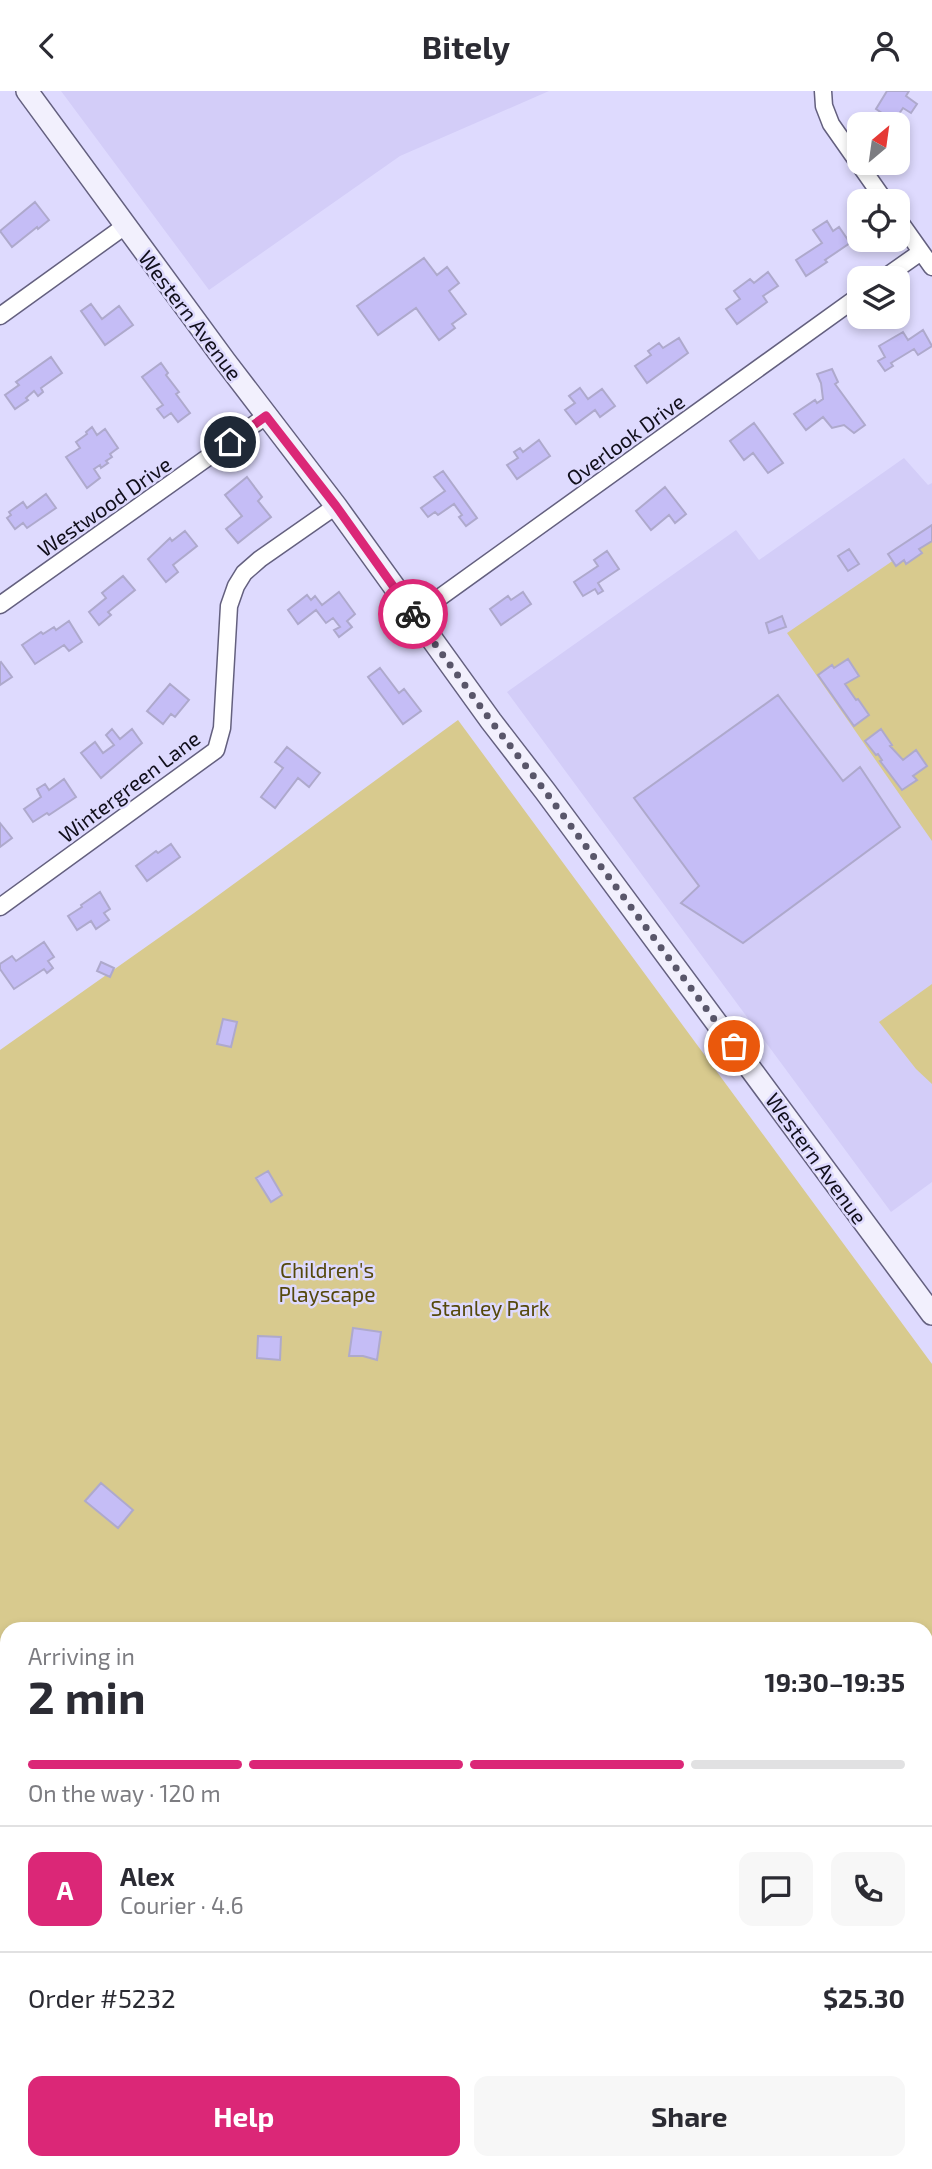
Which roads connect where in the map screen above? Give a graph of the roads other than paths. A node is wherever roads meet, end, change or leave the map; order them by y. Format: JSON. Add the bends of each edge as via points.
{"nodes":[{"id":1,"x":27,"y":91,"type":"edge"},
{"id":2,"x":823,"y":91,"type":"edge"},
{"id":3,"x":877,"y":189,"type":"edge"},
{"id":4,"x":125,"y":226,"type":"junction"},
{"id":5,"x":910,"y":236,"type":"edge"},
{"id":6,"x":921,"y":252,"type":"junction"},
{"id":7,"x":901,"y":266,"type":"edge"},
{"id":8,"x":932,"y":267,"type":"edge"},
{"id":9,"x":847,"y":305,"type":"edge"},
{"id":10,"x":0,"y":316,"type":"edge"},
{"id":11,"x":266,"y":416,"type":"junction"},
{"id":12,"x":336,"y":506,"type":"junction"},
{"id":13,"x":0,"y":605,"type":"edge"},
{"id":14,"x":414,"y":616,"type":"junction"},
{"id":15,"x":0,"y":907,"type":"edge"},
{"id":16,"x":932,"y":1314,"type":"edge"}],
"edges":[{"from":1,"to":4,"type":"main road","name":"Western Avenue"},
{"from":2,"to":3,"type":"street","via":[[831,124]]},
{"from":4,"to":10,"type":"street"},
{"from":4,"to":11,"type":"main road","name":"Western Avenue"},
{"from":5,"to":6,"type":"street"},
{"from":6,"to":7,"type":"street"},
{"from":6,"to":8,"type":"street"},
{"from":9,"to":14,"type":"street","name":"Overlook Drive"},
{"from":11,"to":12,"type":"main road","name":"Western Avenue"},
{"from":11,"to":13,"type":"street","name":"Westwood Drive"},
{"from":12,"to":14,"type":"main road","name":"Western Avenue"},
{"from":12,"to":15,"type":"street","name":"Wintergreen Lane","via":[[260,559],[236,586],[229,606],[222,728],[216,750]]},
{"from":14,"to":16,"type":"main road","name":"Western Avenue"}]}
